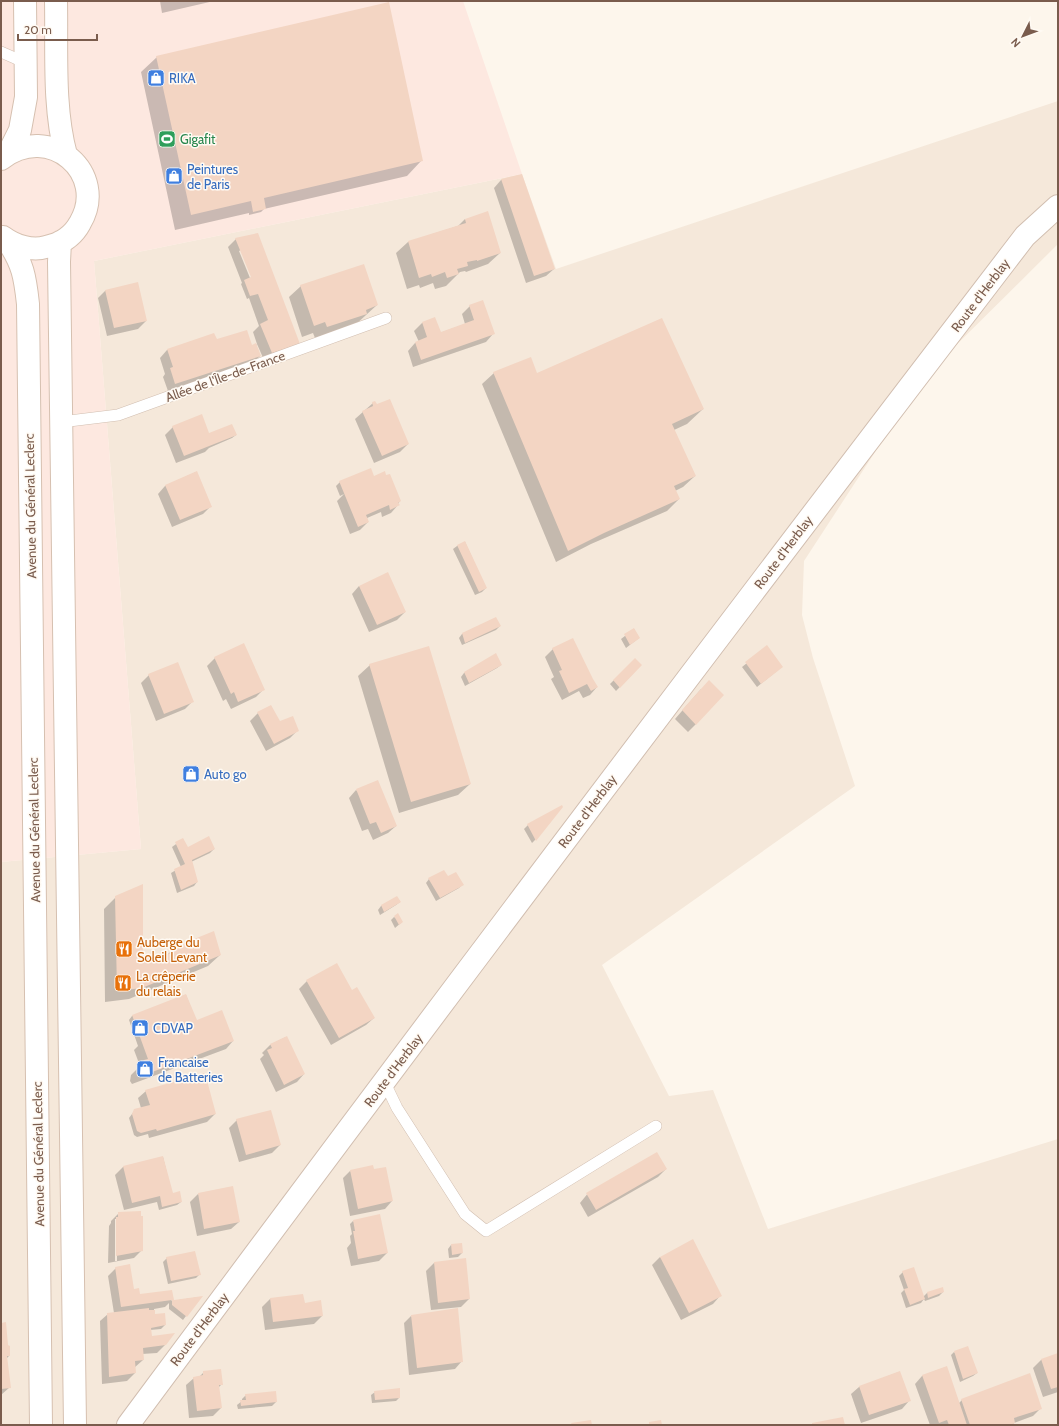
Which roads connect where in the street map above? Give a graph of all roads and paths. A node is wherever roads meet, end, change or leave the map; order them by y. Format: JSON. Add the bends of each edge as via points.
{"nodes":[{"id":1,"x":25,"y":1,"type":"edge"},
{"id":2,"x":56,"y":1,"type":"edge"},
{"id":3,"x":1,"y":52,"type":"edge"},
{"id":4,"x":26,"y":63,"type":"junction"},
{"id":5,"x":5,"y":155,"type":"edge"},
{"id":6,"x":66,"y":155,"type":"junction"},
{"id":7,"x":1058,"y":206,"type":"edge"},
{"id":8,"x":4,"y":237,"type":"edge"},
{"id":9,"x":60,"y":242,"type":"junction"},
{"id":10,"x":386,"y":318,"type":"dead end"},
{"id":11,"x":61,"y":422,"type":"junction"},
{"id":12,"x":384,"y":1081,"type":"junction"},
{"id":13,"x":656,"y":1126,"type":"dead end"},
{"id":14,"x":41,"y":1425,"type":"edge"},
{"id":15,"x":74,"y":1425,"type":"edge"},
{"id":16,"x":128,"y":1425,"type":"edge"}],
"edges":[{"from":1,"to":4,"type":"main road","name":"Avenue du Général Leclerc"},
{"from":2,"to":6,"type":"main road","via":[[58,103]]},
{"from":3,"to":4,"type":"lane"},
{"from":4,"to":5,"type":"main road","name":"Avenue du Général Leclerc","via":[[26,97],[20,130]]},
{"from":5,"to":6,"type":"main road","name":"Avenue du Général Leclerc","via":[[32,145],[55,149]]},
{"from":6,"to":9,"type":"main road","name":"Avenue du Général Leclerc","via":[[80,170],[87,199],[86,209],[77,228]]},
{"from":7,"to":12,"type":"main road","name":"Route d'Herblay","via":[[1025,236],[750,595]]},
{"from":8,"to":9,"type":"main road","name":"Avenue du Général Leclerc","via":[[24,247],[34,248],[43,248]]},
{"from":8,"to":14,"type":"main road","name":"Avenue du Général Leclerc","via":[[21,264],[28,304]]},
{"from":9,"to":11,"type":"main road"},
{"from":10,"to":11,"type":"lane","name":"Allée de l'Île-de-France","via":[[118,415]]},
{"from":11,"to":15,"type":"main road"},
{"from":12,"to":13,"type":"lane","via":[[464,1214],[486,1230]]},
{"from":12,"to":16,"type":"main road","name":"Route d'Herblay"}]}
